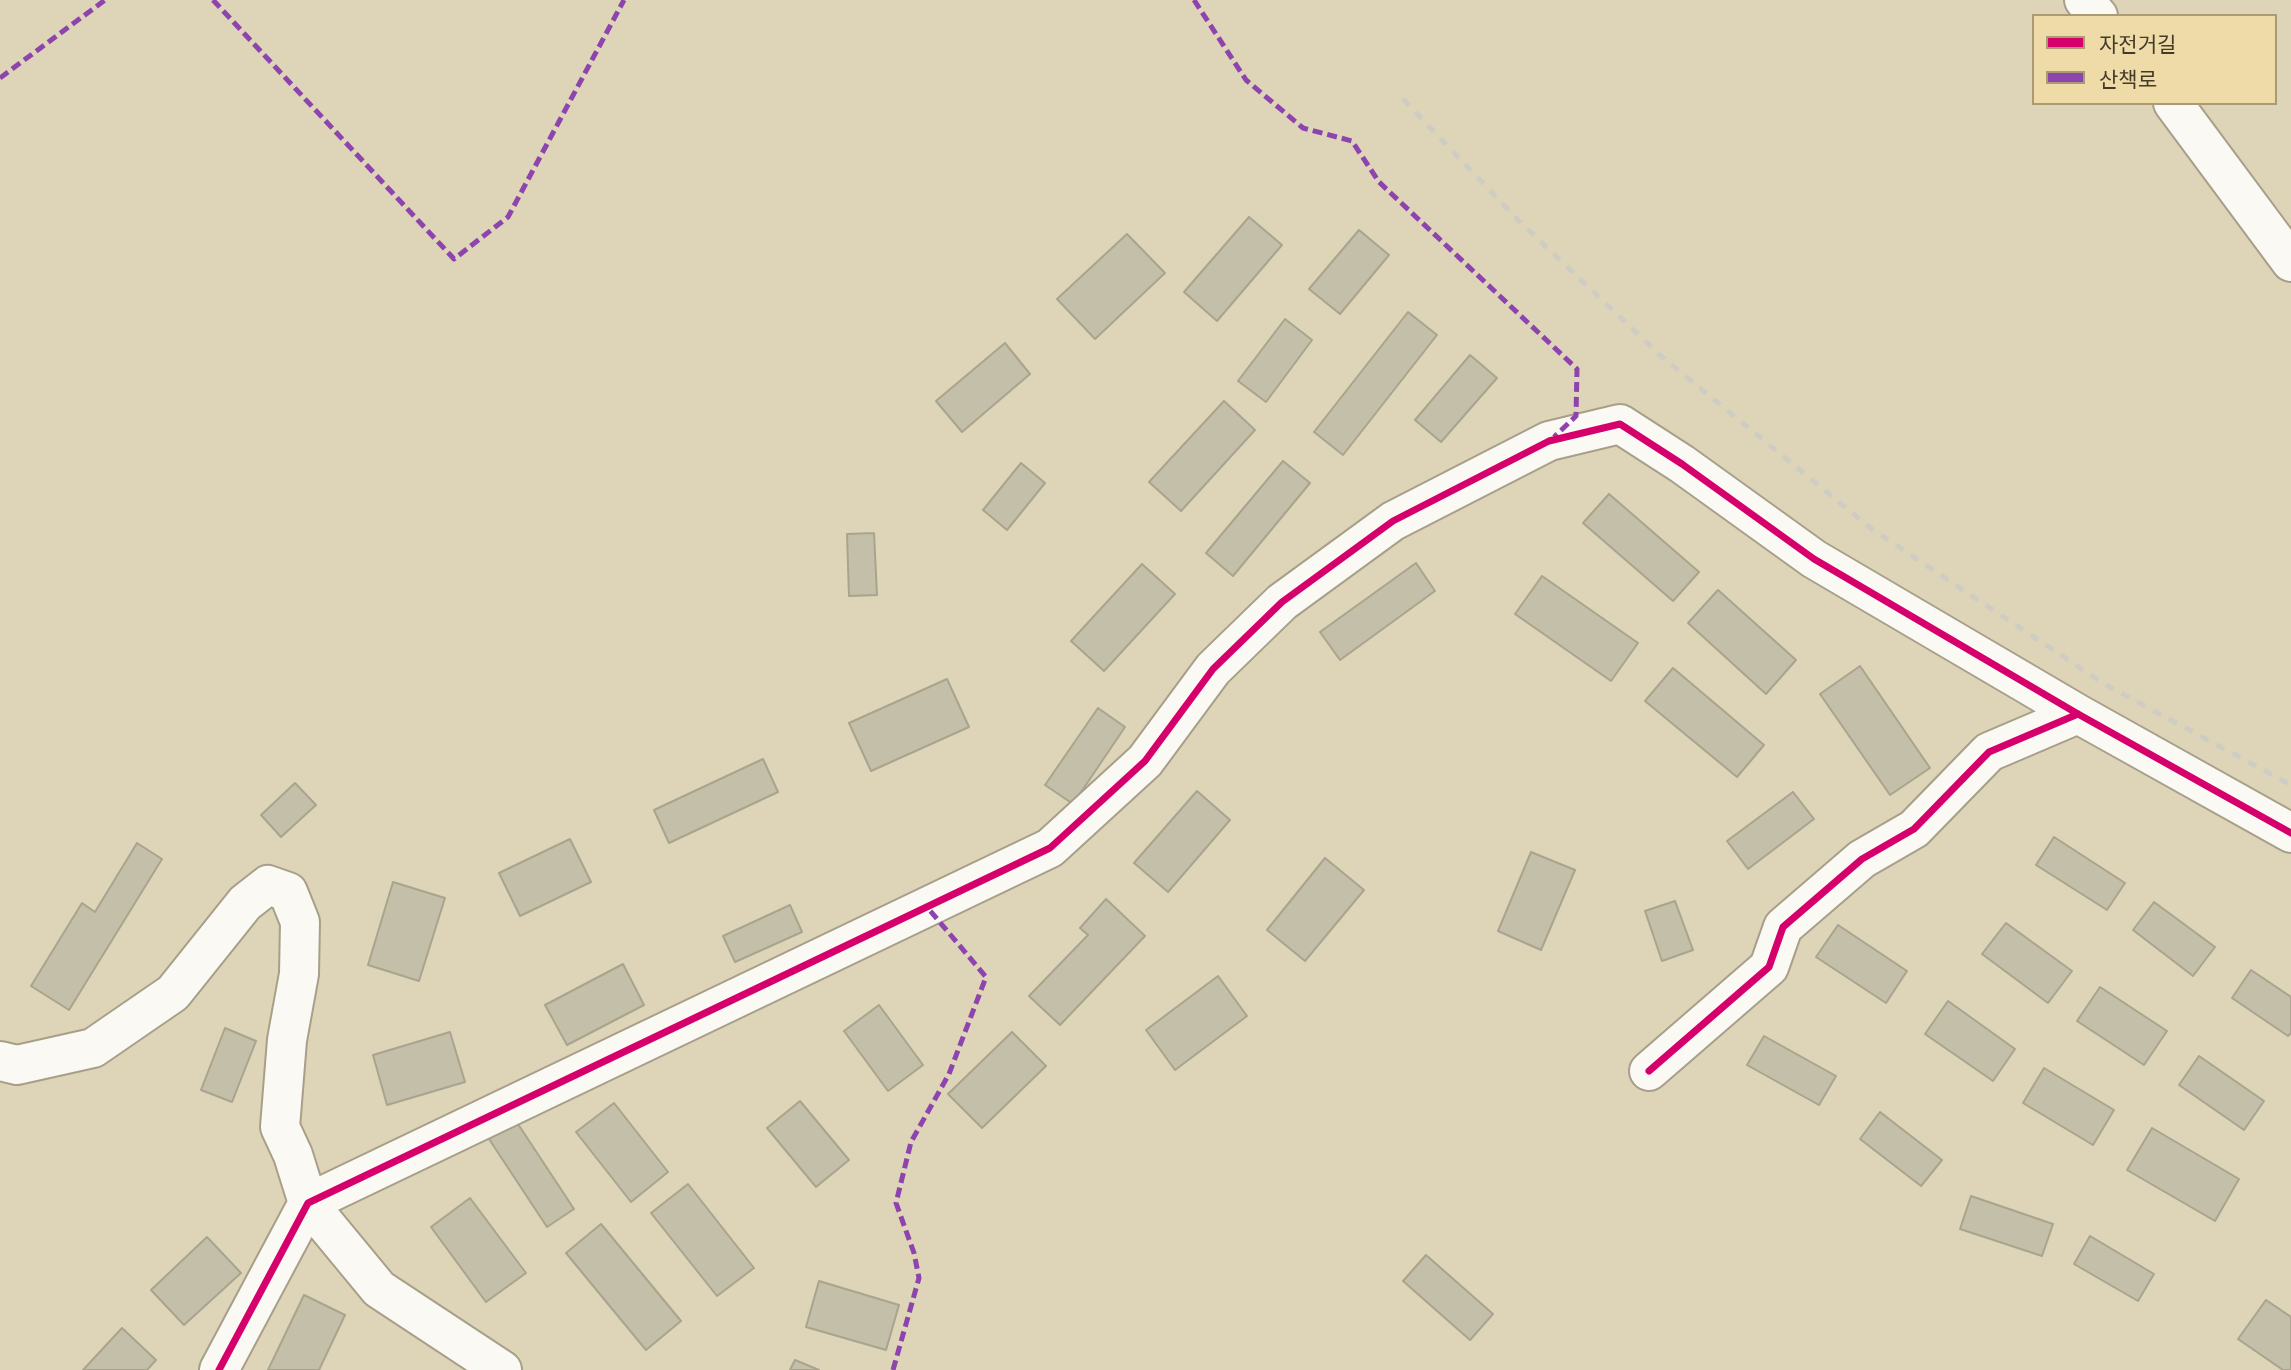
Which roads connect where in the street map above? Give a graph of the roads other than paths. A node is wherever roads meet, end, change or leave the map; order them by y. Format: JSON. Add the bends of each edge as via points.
{"nodes":[{"id":1,"x":2084,"y":0,"type":"edge"},
{"id":2,"x":2096,"y":14,"type":"edge"},
{"id":3,"x":2174,"y":105,"type":"edge"},
{"id":4,"x":2291,"y":262,"type":"edge"},
{"id":5,"x":2078,"y":714,"type":"junction"},
{"id":6,"x":2291,"y":833,"type":"edge"},
{"id":7,"x":0,"y":1061,"type":"edge"},
{"id":8,"x":1649,"y":1071,"type":"dead end"},
{"id":9,"x":308,"y":1203,"type":"junction"},
{"id":10,"x":219,"y":1370,"type":"edge"},
{"id":11,"x":502,"y":1370,"type":"edge"}],
"edges":[{"from":1,"to":2,"type":"street"},
{"from":3,"to":4,"type":"street"},
{"from":5,"to":6,"type":"street"},
{"from":5,"to":8,"type":"street","via":[[1989,752],[1914,829],[1862,859],[1783,927],[1769,967]]},
{"from":5,"to":9,"type":"street","via":[[1814,559],[1620,424],[1549,441],[1393,521],[1282,602],[1213,669],[1145,761],[1050,848]]},
{"from":7,"to":9,"type":"street","via":[[17,1065],[93,1048],[173,993],[245,903],[268,885],[288,892],[300,922],[299,974],[287,1040],[280,1127]]},
{"from":9,"to":10,"type":"street"},
{"from":9,"to":11,"type":"street","via":[[379,1289]]}]}
